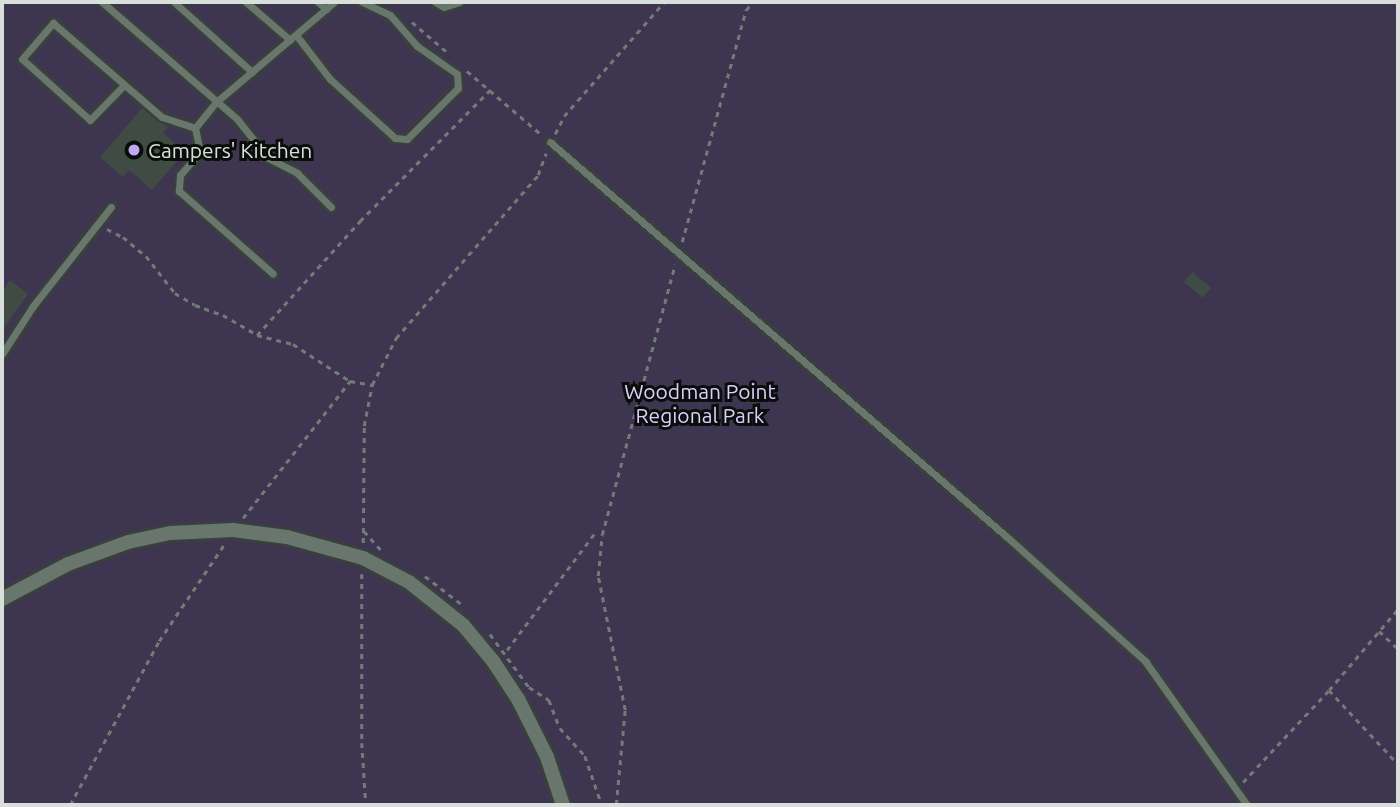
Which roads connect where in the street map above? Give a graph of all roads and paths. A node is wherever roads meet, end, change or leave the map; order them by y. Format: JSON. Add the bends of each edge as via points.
{"nodes":[{"id":1,"x":102,"y":2,"type":"edge"},
{"id":2,"x":174,"y":2,"type":"edge"},
{"id":3,"x":246,"y":2,"type":"edge"},
{"id":4,"x":318,"y":2,"type":"edge"},
{"id":5,"x":334,"y":2,"type":"edge"},
{"id":6,"x":362,"y":2,"type":"edge"},
{"id":7,"x":435,"y":2,"type":"edge"},
{"id":8,"x":459,"y":2,"type":"edge"},
{"id":9,"x":664,"y":2,"type":"edge"},
{"id":10,"x":753,"y":2,"type":"edge"},
{"id":11,"x":326,"y":9,"type":"junction"},
{"id":12,"x":409,"y":19,"type":"dead end"},
{"id":13,"x":293,"y":37,"type":"junction"},
{"id":14,"x":449,"y":55,"type":"dead end"},
{"id":15,"x":459,"y":63,"type":"dead end"},
{"id":16,"x":252,"y":72,"type":"junction"},
{"id":17,"x":124,"y":85,"type":"junction"},
{"id":18,"x":490,"y":90,"type":"junction"},
{"id":19,"x":215,"y":103,"type":"junction"},
{"id":20,"x":195,"y":128,"type":"junction"},
{"id":21,"x":550,"y":142,"type":"junction"},
{"id":22,"x":111,"y":207,"type":"dead end"},
{"id":23,"x":331,"y":207,"type":"dead end"},
{"id":24,"x":97,"y":225,"type":"junction"},
{"id":25,"x":678,"y":255,"type":"junction"},
{"id":26,"x":273,"y":274,"type":"dead end"},
{"id":27,"x":257,"y":335,"type":"junction"},
{"id":28,"x":2,"y":354,"type":"edge"},
{"id":29,"x":350,"y":381,"type":"junction"},
{"id":30,"x":372,"y":385,"type":"junction"},
{"id":31,"x":233,"y":530,"type":"junction"},
{"id":32,"x":594,"y":534,"type":"dead end"},
{"id":33,"x":363,"y":558,"type":"junction"},
{"id":34,"x":2,"y":599,"type":"edge"},
{"id":35,"x":1398,"y":609,"type":"edge"},
{"id":36,"x":1379,"y":631,"type":"junction"},
{"id":37,"x":1398,"y":649,"type":"edge"},
{"id":38,"x":493,"y":661,"type":"junction"},
{"id":39,"x":1329,"y":690,"type":"junction"},
{"id":40,"x":1398,"y":764,"type":"edge"},
{"id":41,"x":1236,"y":790,"type":"junction"},
{"id":42,"x":70,"y":805,"type":"edge"},
{"id":43,"x":366,"y":805,"type":"edge"},
{"id":44,"x":563,"y":805,"type":"edge"},
{"id":45,"x":616,"y":805,"type":"edge"},
{"id":46,"x":1247,"y":805,"type":"edge"}],
"edges":[{"from":1,"to":19,"type":"lane"},
{"from":2,"to":16,"type":"lane"},
{"from":3,"to":13,"type":"lane"},
{"from":4,"to":11,"type":"lane"},
{"from":5,"to":11,"type":"lane"},
{"from":6,"to":13,"type":"lane","via":[[390,15],[417,46],[457,74],[458,88],[407,139],[395,138],[330,79]]},
{"from":7,"to":8,"type":"lane","via":[[444,7]]},
{"from":9,"to":21,"type":"path","via":[[564,116]]},
{"from":10,"to":25,"type":"path","via":[[746,10]]},
{"from":11,"to":13,"type":"lane"},
{"from":12,"to":14,"type":"path"},
{"from":13,"to":16,"type":"lane"},
{"from":15,"to":18,"type":"path"},
{"from":16,"to":19,"type":"lane"},
{"from":17,"to":17,"type":"lane","via":[[90,120],[22,59],[53,23]]},
{"from":17,"to":20,"type":"lane","via":[[162,117]]},
{"from":18,"to":21,"type":"path"},
{"from":18,"to":27,"type":"path","via":[[360,220]]},
{"from":19,"to":20,"type":"lane"},
{"from":19,"to":23,"type":"lane","via":[[237,119],[268,158],[298,173]]},
{"from":20,"to":26,"type":"lane","via":[[200,152],[180,175],[179,191]]},
{"from":21,"to":25,"type":"lane"},
{"from":21,"to":30,"type":"path","via":[[538,175],[396,338]]},
{"from":22,"to":24,"type":"lane"},
{"from":24,"to":27,"type":"path","via":[[123,237],[146,256],[175,293]]},
{"from":24,"to":28,"type":"lane","via":[[33,306]]},
{"from":25,"to":41,"type":"lane","via":[[1145,661]]},
{"from":25,"to":45,"type":"path","via":[[602,535],[598,576],[625,710]]},
{"from":27,"to":29,"type":"path","via":[[293,344]]},
{"from":29,"to":30,"type":"path"},
{"from":29,"to":31,"type":"path"},
{"from":30,"to":33,"type":"path","via":[[364,426]]},
{"from":31,"to":33,"type":"street","via":[[287,537]]},
{"from":31,"to":34,"type":"street","via":[[170,533],[128,542],[68,564]]},
{"from":31,"to":42,"type":"path","via":[[159,641]]},
{"from":32,"to":38,"type":"path","via":[[506,652]]},
{"from":33,"to":38,"type":"street","via":[[409,582],[463,625]]},
{"from":33,"to":43,"type":"path"},
{"from":35,"to":36,"type":"path"},
{"from":36,"to":37,"type":"path"},
{"from":36,"to":39,"type":"path"},
{"from":38,"to":44,"type":"street","via":[[547,757]]},
{"from":39,"to":40,"type":"path"},
{"from":39,"to":41,"type":"path"},
{"from":41,"to":46,"type":"lane"}]}
